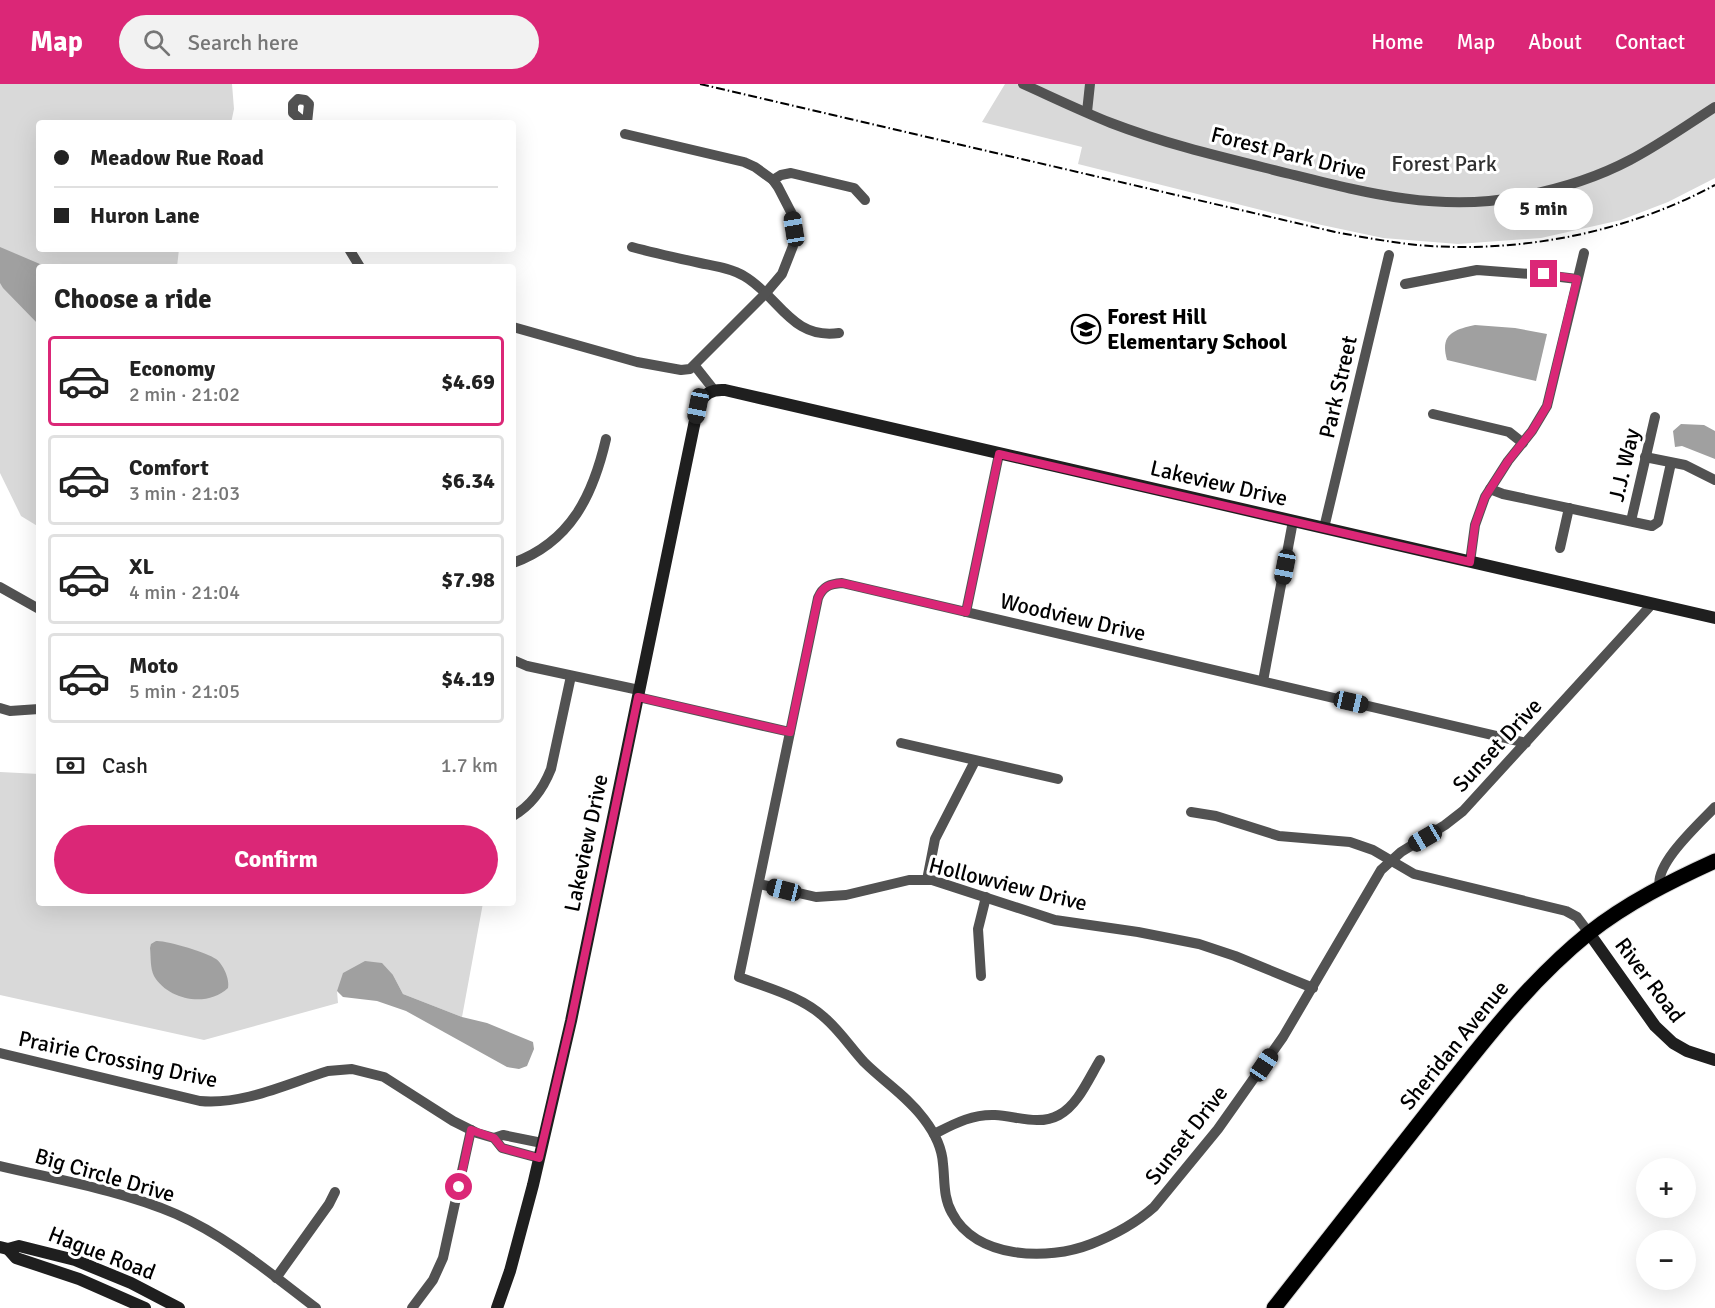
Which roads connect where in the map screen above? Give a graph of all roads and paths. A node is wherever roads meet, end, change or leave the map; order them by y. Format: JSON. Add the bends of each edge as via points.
{"nodes":[{"id":1,"x":1023,"y":84,"type":"edge"},
{"id":2,"x":1090,"y":84,"type":"edge"},
{"id":3,"x":1715,"y":107,"type":"edge"},
{"id":4,"x":1087,"y":112,"type":"junction"},
{"id":5,"x":625,"y":134,"type":"dead end"},
{"id":6,"x":773,"y":180,"type":"junction"},
{"id":7,"x":865,"y":200,"type":"dead end"},
{"id":8,"x":632,"y":247,"type":"dead end"},
{"id":9,"x":1584,"y":253,"type":"dead end"},
{"id":10,"x":1389,"y":255,"type":"dead end"},
{"id":11,"x":1577,"y":279,"type":"junction"},
{"id":12,"x":1404,"y":284,"type":"dead end"},
{"id":13,"x":765,"y":294,"type":"junction"},
{"id":14,"x":516,"y":328,"type":"edge"},
{"id":15,"x":839,"y":333,"type":"dead end"},
{"id":16,"x":695,"y":366,"type":"junction"},
{"id":17,"x":714,"y":390,"type":"junction"},
{"id":18,"x":1433,"y":414,"type":"dead end"},
{"id":19,"x":1655,"y":417,"type":"dead end"},
{"id":20,"x":606,"y":439,"type":"dead end"},
{"id":21,"x":1523,"y":443,"type":"junction"},
{"id":22,"x":999,"y":454,"type":"junction"},
{"id":23,"x":1645,"y":458,"type":"junction"},
{"id":24,"x":1671,"y":463,"type":"junction"},
{"id":25,"x":1715,"y":480,"type":"edge"},
{"id":26,"x":1490,"y":489,"type":"junction"},
{"id":27,"x":1569,"y":508,"type":"junction"},
{"id":28,"x":1293,"y":521,"type":"junction"},
{"id":29,"x":1631,"y":521,"type":"junction"},
{"id":30,"x":1324,"y":528,"type":"junction"},
{"id":31,"x":1560,"y":548,"type":"dead end"},
{"id":32,"x":516,"y":562,"type":"edge"},
{"id":33,"x":1470,"y":562,"type":"junction"},
{"id":34,"x":0,"y":587,"type":"edge"},
{"id":35,"x":1653,"y":603,"type":"junction"},
{"id":36,"x":36,"y":607,"type":"edge"},
{"id":37,"x":966,"y":612,"type":"junction"},
{"id":38,"x":1715,"y":618,"type":"edge"},
{"id":39,"x":516,"y":661,"type":"edge"},
{"id":40,"x":571,"y":676,"type":"junction"},
{"id":41,"x":1263,"y":681,"type":"junction"},
{"id":42,"x":638,"y":693,"type":"junction"},
{"id":43,"x":0,"y":708,"type":"edge"},
{"id":44,"x":36,"y":709,"type":"edge"},
{"id":45,"x":790,"y":732,"type":"junction"},
{"id":46,"x":901,"y":743,"type":"dead end"},
{"id":47,"x":1526,"y":743,"type":"junction"},
{"id":48,"x":975,"y":761,"type":"junction"},
{"id":49,"x":1058,"y":779,"type":"dead end"},
{"id":50,"x":1715,"y":807,"type":"edge"},
{"id":51,"x":1191,"y":812,"type":"dead end"},
{"id":52,"x":516,"y":814,"type":"edge"},
{"id":53,"x":1390,"y":861,"type":"junction"},
{"id":54,"x":1715,"y":861,"type":"edge"},
{"id":55,"x":927,"y":880,"type":"junction"},
{"id":56,"x":759,"y":884,"type":"junction"},
{"id":57,"x":1660,"y":888,"type":"junction"},
{"id":58,"x":986,"y":897,"type":"junction"},
{"id":59,"x":1589,"y":933,"type":"junction"},
{"id":60,"x":981,"y":976,"type":"dead end"},
{"id":61,"x":739,"y":977,"type":"joint"},
{"id":62,"x":1313,"y":988,"type":"junction"},
{"id":63,"x":0,"y":1053,"type":"edge"},
{"id":64,"x":1100,"y":1060,"type":"dead end"},
{"id":65,"x":1715,"y":1060,"type":"edge"},
{"id":66,"x":471,"y":1130,"type":"junction"},
{"id":67,"x":934,"y":1134,"type":"junction"},
{"id":68,"x":494,"y":1138,"type":"junction"},
{"id":69,"x":542,"y":1143,"type":"junction"},
{"id":70,"x":539,"y":1158,"type":"junction"},
{"id":71,"x":0,"y":1166,"type":"edge"},
{"id":72,"x":335,"y":1191,"type":"dead end"},
{"id":73,"x":4,"y":1248,"type":"edge"},
{"id":74,"x":276,"y":1278,"type":"junction"},
{"id":75,"x":145,"y":1308,"type":"edge"},
{"id":76,"x":179,"y":1308,"type":"edge"},
{"id":77,"x":316,"y":1308,"type":"edge"},
{"id":78,"x":412,"y":1308,"type":"edge"},
{"id":79,"x":497,"y":1308,"type":"edge"},
{"id":80,"x":1274,"y":1308,"type":"edge"}],
"edges":[{"from":1,"to":4,"type":"street","name":"Forest Park Drive"},
{"from":2,"to":4,"type":"street"},
{"from":3,"to":4,"type":"street","name":"Forest Park Drive","via":[[1604,172],[1529,195],[1466,203],[1411,201],[1349,189],[1216,155]]},
{"from":5,"to":6,"type":"street","via":[[744,162]]},
{"from":6,"to":7,"type":"street","via":[[791,173],[854,188]]},
{"from":6,"to":13,"type":"street","via":[[789,207],[794,229],[792,253]]},
{"from":8,"to":13,"type":"street","via":[[729,270],[747,277]]},
{"from":9,"to":11,"type":"street"},
{"from":10,"to":30,"type":"street","name":"Park Street"},
{"from":11,"to":12,"type":"street","via":[[1477,270]]},
{"from":11,"to":21,"type":"street","via":[[1547,406]]},
{"from":13,"to":15,"type":"street","via":[[809,331]]},
{"from":13,"to":16,"type":"street"},
{"from":14,"to":16,"type":"street","via":[[637,362],[687,370]]},
{"from":16,"to":17,"type":"street"},
{"from":17,"to":22,"type":"street","name":"Lakeview Drive"},
{"from":17,"to":42,"type":"street","name":"Lakeview Drive","via":[[698,406]]},
{"from":18,"to":21,"type":"street","via":[[1509,432]]},
{"from":19,"to":23,"type":"street","name":"J.J. Way"},
{"from":20,"to":32,"type":"street","via":[[593,484],[574,520],[543,547]]},
{"from":21,"to":26,"type":"street"},
{"from":22,"to":28,"type":"street","name":"Lakeview Drive"},
{"from":22,"to":37,"type":"street"},
{"from":23,"to":24,"type":"street"},
{"from":23,"to":29,"type":"street","name":"J.J. Way"},
{"from":24,"to":25,"type":"street","via":[[1695,469]]},
{"from":24,"to":29,"type":"street","name":"J.J. Way","via":[[1656,525]]},
{"from":26,"to":27,"type":"street"},
{"from":26,"to":33,"type":"street","via":[[1475,525]]},
{"from":27,"to":29,"type":"street"},
{"from":27,"to":31,"type":"street"},
{"from":28,"to":30,"type":"street","name":"Lakeview Drive"},
{"from":28,"to":41,"type":"street"},
{"from":30,"to":33,"type":"street","name":"Lakeview Drive"},
{"from":33,"to":35,"type":"street","name":"Lakeview Drive"},
{"from":34,"to":36,"type":"street"},
{"from":35,"to":38,"type":"street","name":"Lakeview Drive"},
{"from":35,"to":47,"type":"street","name":"Sunset Drive"},
{"from":37,"to":41,"type":"street","name":"Woodview Drive"},
{"from":37,"to":45,"type":"street","name":"Woodview Drive","via":[[842,583],[826,587],[818,598]]},
{"from":39,"to":40,"type":"street"},
{"from":40,"to":42,"type":"street"},
{"from":40,"to":52,"type":"street","via":[[551,768],[533,800]]},
{"from":41,"to":47,"type":"street","name":"Woodview Drive"},
{"from":42,"to":45,"type":"street"},
{"from":42,"to":69,"type":"street","name":"Lakeview Drive"},
{"from":43,"to":44,"type":"street"},
{"from":45,"to":56,"type":"street","name":"Woodview Drive"},
{"from":46,"to":48,"type":"street"},
{"from":47,"to":53,"type":"street","name":"Sunset Drive","via":[[1463,811]]},
{"from":48,"to":49,"type":"street"},
{"from":48,"to":55,"type":"street","via":[[935,839]]},
{"from":50,"to":57,"type":"street","via":[[1664,864],[1658,879]]},
{"from":51,"to":53,"type":"street","via":[[1292,838],[1350,842]]},
{"from":53,"to":59,"type":"street","via":[[1441,882],[1566,911],[1577,917]]},
{"from":53,"to":62,"type":"street","name":"Sunset Drive","via":[[1374,881]]},
{"from":54,"to":57,"type":"main road","name":"Sheridan Avenue"},
{"from":55,"to":56,"type":"street","name":"Hollowview Drive","via":[[823,896]]},
{"from":55,"to":58,"type":"street","name":"Hollowview Drive"},
{"from":56,"to":61,"type":"street","name":"Woodview Drive"},
{"from":57,"to":59,"type":"main road","name":"Sheridan Avenue"},
{"from":58,"to":60,"type":"street","via":[[978,929]]},
{"from":58,"to":62,"type":"street","name":"Hollowview Drive","via":[[1055,920],[1199,944]]},
{"from":59,"to":65,"type":"street","name":"River Road","via":[[1655,1026],[1687,1051]]},
{"from":59,"to":80,"type":"main road","name":"Sheridan Avenue","via":[[1513,1006]]},
{"from":61,"to":67,"type":"street","name":"Sunset Drive","via":[[791,997],[824,1017],[865,1063],[914,1106]]},
{"from":62,"to":67,"type":"street","name":"Sunset Drive","via":[[1254,1079],[1163,1197],[1143,1216],[1091,1244],[1053,1253],[1028,1252],[996,1248],[975,1239],[948,1207],[942,1154]]},
{"from":63,"to":66,"type":"street","name":"Prairie Crossing Drive","via":[[216,1102],[244,1098],[328,1071],[358,1070],[384,1077]]},
{"from":64,"to":67,"type":"street","via":[[1071,1106],[1059,1116],[1037,1120],[978,1116]]},
{"from":66,"to":68,"type":"street","name":"Prairie Crossing Drive"},
{"from":66,"to":78,"type":"street","via":[[443,1258],[433,1281]]},
{"from":68,"to":69,"type":"street","name":"Prairie Crossing Drive","via":[[503,1135]]},
{"from":68,"to":70,"type":"street","name":"Prairie Crossing Drive","via":[[502,1148]]},
{"from":69,"to":70,"type":"street","name":"Lakeview Drive"},
{"from":70,"to":79,"type":"street","name":"Lakeview Drive"},
{"from":71,"to":74,"type":"street","name":"Big Circle Drive","via":[[150,1204],[235,1247]]},
{"from":72,"to":74,"type":"street"},
{"from":73,"to":75,"type":"street","name":"Hague Road","via":[[16,1258],[79,1279]]},
{"from":73,"to":76,"type":"street","name":"Hague Road","via":[[20,1246],[75,1260]]},
{"from":74,"to":77,"type":"street","name":"Big Circle Drive"}]}
